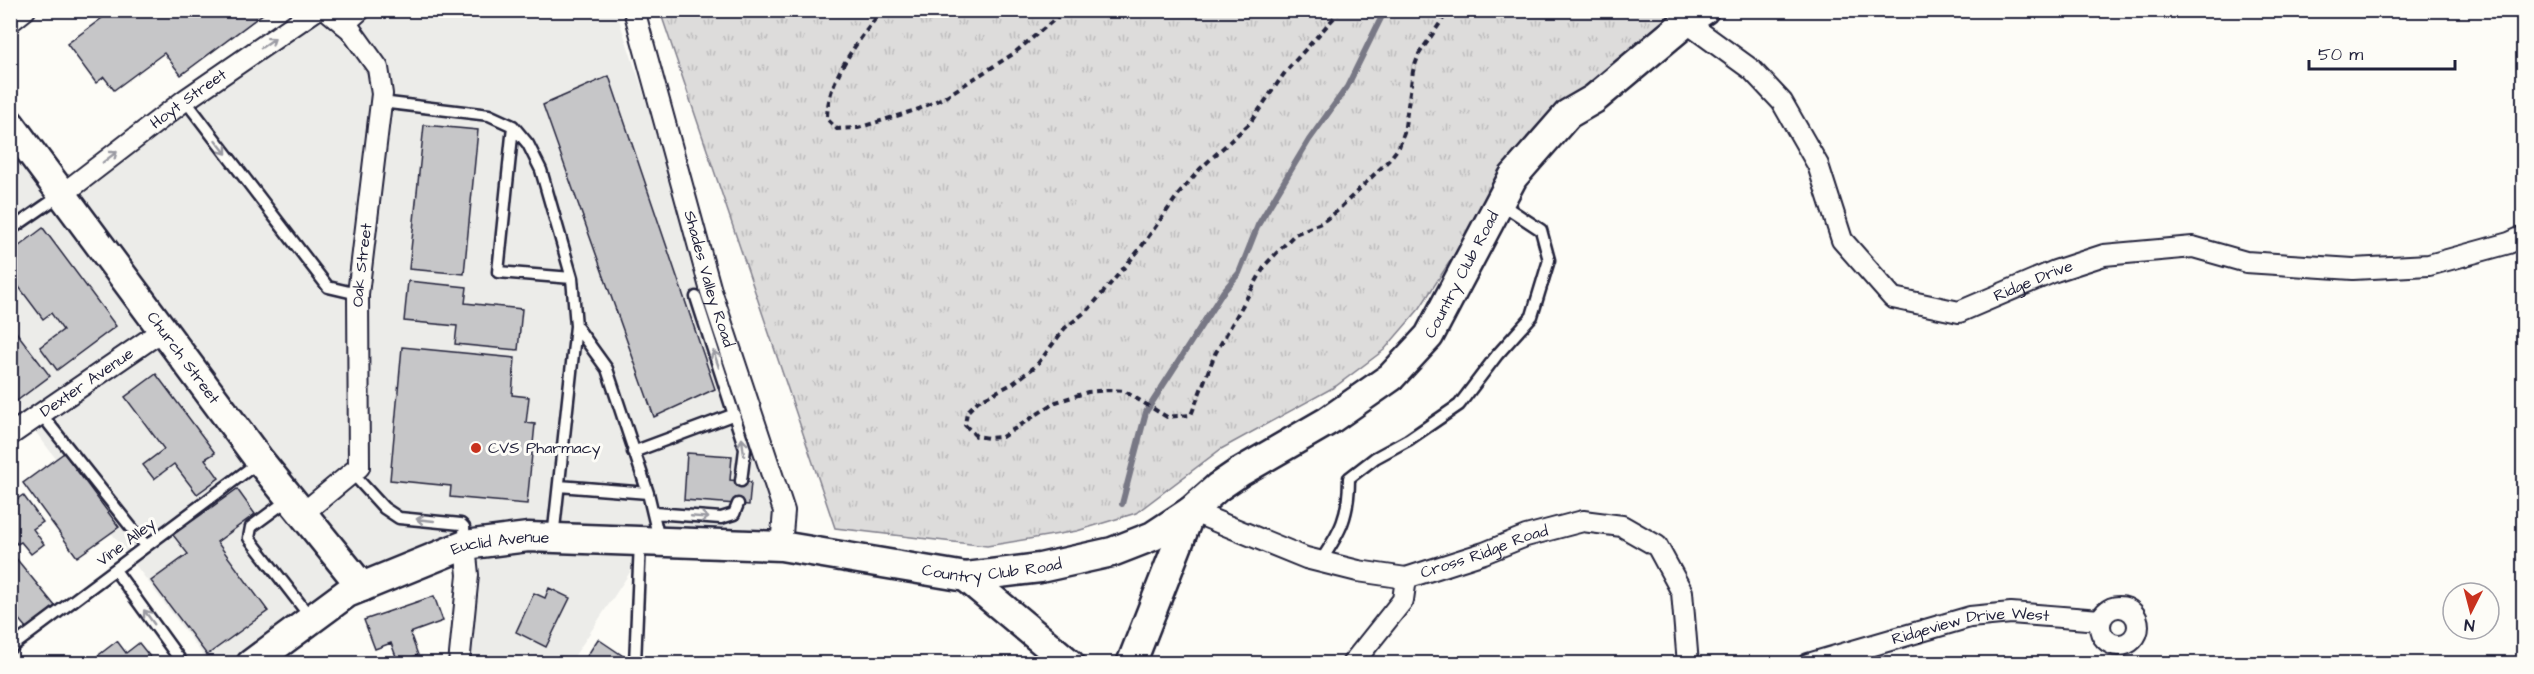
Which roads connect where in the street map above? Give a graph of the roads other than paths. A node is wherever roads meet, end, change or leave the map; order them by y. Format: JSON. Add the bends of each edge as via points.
{"nodes":[{"id":1,"x":25,"y":10,"type":"edge"},
{"id":2,"x":316,"y":10,"type":"edge"},
{"id":3,"x":327,"y":10,"type":"edge"},
{"id":4,"x":360,"y":10,"type":"edge"},
{"id":5,"x":634,"y":10,"type":"edge"},
{"id":6,"x":1695,"y":16,"type":"edge"},
{"id":7,"x":10,"y":22,"type":"edge"},
{"id":8,"x":344,"y":24,"type":"junction"},
{"id":9,"x":185,"y":100,"type":"junction"},
{"id":10,"x":381,"y":102,"type":"junction"},
{"id":11,"x":10,"y":124,"type":"edge"},
{"id":12,"x":513,"y":126,"type":"junction"},
{"id":13,"x":64,"y":193,"type":"junction"},
{"id":14,"x":1500,"y":203,"type":"junction"},
{"id":15,"x":10,"y":230,"type":"edge"},
{"id":16,"x":2523,"y":236,"type":"edge"},
{"id":17,"x":572,"y":278,"type":"junction"},
{"id":18,"x":358,"y":294,"type":"junction"},
{"id":19,"x":697,"y":296,"type":"junction"},
{"id":20,"x":576,"y":326,"type":"junction"},
{"id":21,"x":163,"y":330,"type":"junction"},
{"id":22,"x":41,"y":414,"type":"junction"},
{"id":23,"x":735,"y":414,"type":"junction"},
{"id":24,"x":10,"y":435,"type":"edge"},
{"id":25,"x":633,"y":452,"type":"junction"},
{"id":26,"x":260,"y":461,"type":"junction"},
{"id":27,"x":352,"y":473,"type":"junction"},
{"id":28,"x":741,"y":481,"type":"dead end"},
{"id":29,"x":559,"y":486,"type":"junction"},
{"id":30,"x":648,"y":493,"type":"junction"},
{"id":31,"x":738,"y":504,"type":"dead end"},
{"id":32,"x":296,"y":506,"type":"junction"},
{"id":33,"x":1191,"y":511,"type":"junction"},
{"id":34,"x":654,"y":513,"type":"junction"},
{"id":35,"x":553,"y":538,"type":"junction"},
{"id":36,"x":650,"y":541,"type":"junction"},
{"id":37,"x":465,"y":545,"type":"junction"},
{"id":38,"x":146,"y":546,"type":"junction"},
{"id":39,"x":781,"y":546,"type":"junction"},
{"id":40,"x":1320,"y":562,"type":"junction"},
{"id":41,"x":115,"y":570,"type":"junction"},
{"id":42,"x":966,"y":577,"type":"junction"},
{"id":43,"x":1406,"y":578,"type":"junction"},
{"id":44,"x":362,"y":587,"type":"junction"},
{"id":45,"x":311,"y":618,"type":"junction"},
{"id":46,"x":2100,"y":620,"type":"dead end"},
{"id":47,"x":10,"y":648,"type":"edge"},
{"id":48,"x":262,"y":660,"type":"edge"},
{"id":49,"x":183,"y":663,"type":"edge"},
{"id":50,"x":459,"y":663,"type":"edge"},
{"id":51,"x":635,"y":663,"type":"edge"},
{"id":52,"x":1070,"y":663,"type":"edge"},
{"id":53,"x":1131,"y":663,"type":"edge"},
{"id":54,"x":1352,"y":663,"type":"edge"},
{"id":55,"x":1688,"y":663,"type":"edge"},
{"id":56,"x":1808,"y":663,"type":"edge"}],
"edges":[{"from":1,"to":7,"type":"street"},
{"from":9,"to":2,"type":"street","name":"Hoyt Street","one_way":true},
{"from":3,"to":8,"type":"street","name":"Oak Street"},
{"from":4,"to":8,"type":"street"},
{"from":5,"to":19,"type":"street","name":"Shades Valley Road"},
{"from":6,"to":14,"type":"street","name":"Country Club Road","via":[[1594,99],[1568,114],[1514,177]]},
{"from":6,"to":16,"type":"street","name":"Ridge Drive","via":[[1782,102],[1818,165],[1842,240],[1893,298],[1959,312],[2055,271],[2104,255],[2193,247],[2247,262],[2353,269],[2429,265]]},
{"from":8,"to":10,"type":"street","name":"Oak Street","via":[[378,68]]},
{"from":13,"to":9,"type":"street","name":"Hoyt Street","one_way":true},
{"from":9,"to":18,"type":"lane","one_way":true,"via":[[328,287]]},
{"from":10,"to":12,"type":"lane","via":[[489,116]]},
{"from":10,"to":18,"type":"street","name":"Oak Street"},
{"from":11,"to":13,"type":"street","name":"Church Street"},
{"from":12,"to":17,"type":"lane","via":[[541,170]]},
{"from":12,"to":17,"type":"lane","via":[[498,272]]},
{"from":13,"to":15,"type":"lane"},
{"from":13,"to":21,"type":"street","name":"Church Street"},
{"from":14,"to":33,"type":"street","name":"Country Club Road","via":[[1429,336],[1391,378],[1328,421],[1240,472]]},
{"from":14,"to":40,"type":"lane","via":[[1541,230],[1549,260],[1532,316],[1459,405],[1349,478],[1349,500],[1340,532]]},
{"from":17,"to":20,"type":"lane"},
{"from":18,"to":27,"type":"street","name":"Oak Street","via":[[359,467]]},
{"from":23,"to":19,"type":"lane","one_way":true},
{"from":19,"to":39,"type":"street","name":"Shades Valley Road","via":[[784,511]]},
{"from":20,"to":25,"type":"lane","via":[[607,369]]},
{"from":20,"to":29,"type":"lane"},
{"from":21,"to":22,"type":"street","name":"Dexter Avenue"},
{"from":21,"to":26,"type":"street","name":"Church Street"},
{"from":22,"to":24,"type":"street","name":"Dexter Avenue"},
{"from":22,"to":38,"type":"lane"},
{"from":23,"to":25,"type":"lane"},
{"from":28,"to":23,"type":"lane","one_way":true,"via":[[745,449]]},
{"from":25,"to":30,"type":"lane"},
{"from":26,"to":32,"type":"street","name":"Church Street"},
{"from":26,"to":38,"type":"lane","name":"Vine Alley"},
{"from":27,"to":32,"type":"street"},
{"from":37,"to":27,"type":"lane","one_way":true,"via":[[461,524],[399,518],[384,508]]},
{"from":29,"to":30,"type":"lane"},
{"from":29,"to":35,"type":"lane"},
{"from":30,"to":34,"type":"lane"},
{"from":34,"to":31,"type":"lane","one_way":true,"via":[[721,518],[734,514]]},
{"from":32,"to":44,"type":"street","name":"Church Street"},
{"from":32,"to":45,"type":"lane","via":[[251,527],[249,538]]},
{"from":33,"to":40,"type":"street","name":"Cross Ridge Road"},
{"from":33,"to":42,"type":"street","name":"Country Club Road","via":[[1153,536],[1112,552],[1040,568]]},
{"from":33,"to":53,"type":"street","name":"Country Club Road"},
{"from":34,"to":36,"type":"lane"},
{"from":35,"to":36,"type":"street","name":"Euclid Avenue"},
{"from":35,"to":37,"type":"street","name":"Euclid Avenue"},
{"from":36,"to":39,"type":"street","name":"Euclid Avenue"},
{"from":36,"to":51,"type":"lane"},
{"from":37,"to":44,"type":"street","name":"Euclid Avenue"},
{"from":37,"to":50,"type":"street","via":[[468,576]]},
{"from":38,"to":41,"type":"lane","name":"Vine Alley"},
{"from":39,"to":42,"type":"street","name":"Country Club Road"},
{"from":40,"to":43,"type":"street","name":"Cross Ridge Road"},
{"from":41,"to":47,"type":"lane","name":"Vine Alley"},
{"from":49,"to":41,"type":"lane","one_way":true},
{"from":42,"to":52,"type":"street"},
{"from":43,"to":54,"type":"street","via":[[1403,600]]},
{"from":43,"to":55,"type":"street","name":"Cross Ridge Road","via":[[1526,536],[1583,521],[1622,526],[1657,546],[1682,592]]},
{"from":44,"to":45,"type":"street","name":"Euclid Avenue","via":[[346,593]]},
{"from":45,"to":48,"type":"street","name":"Euclid Avenue"},
{"from":46,"to":56,"type":"street","name":"Ridgeview Drive West","via":[[2011,613],[1970,617]]}]}
